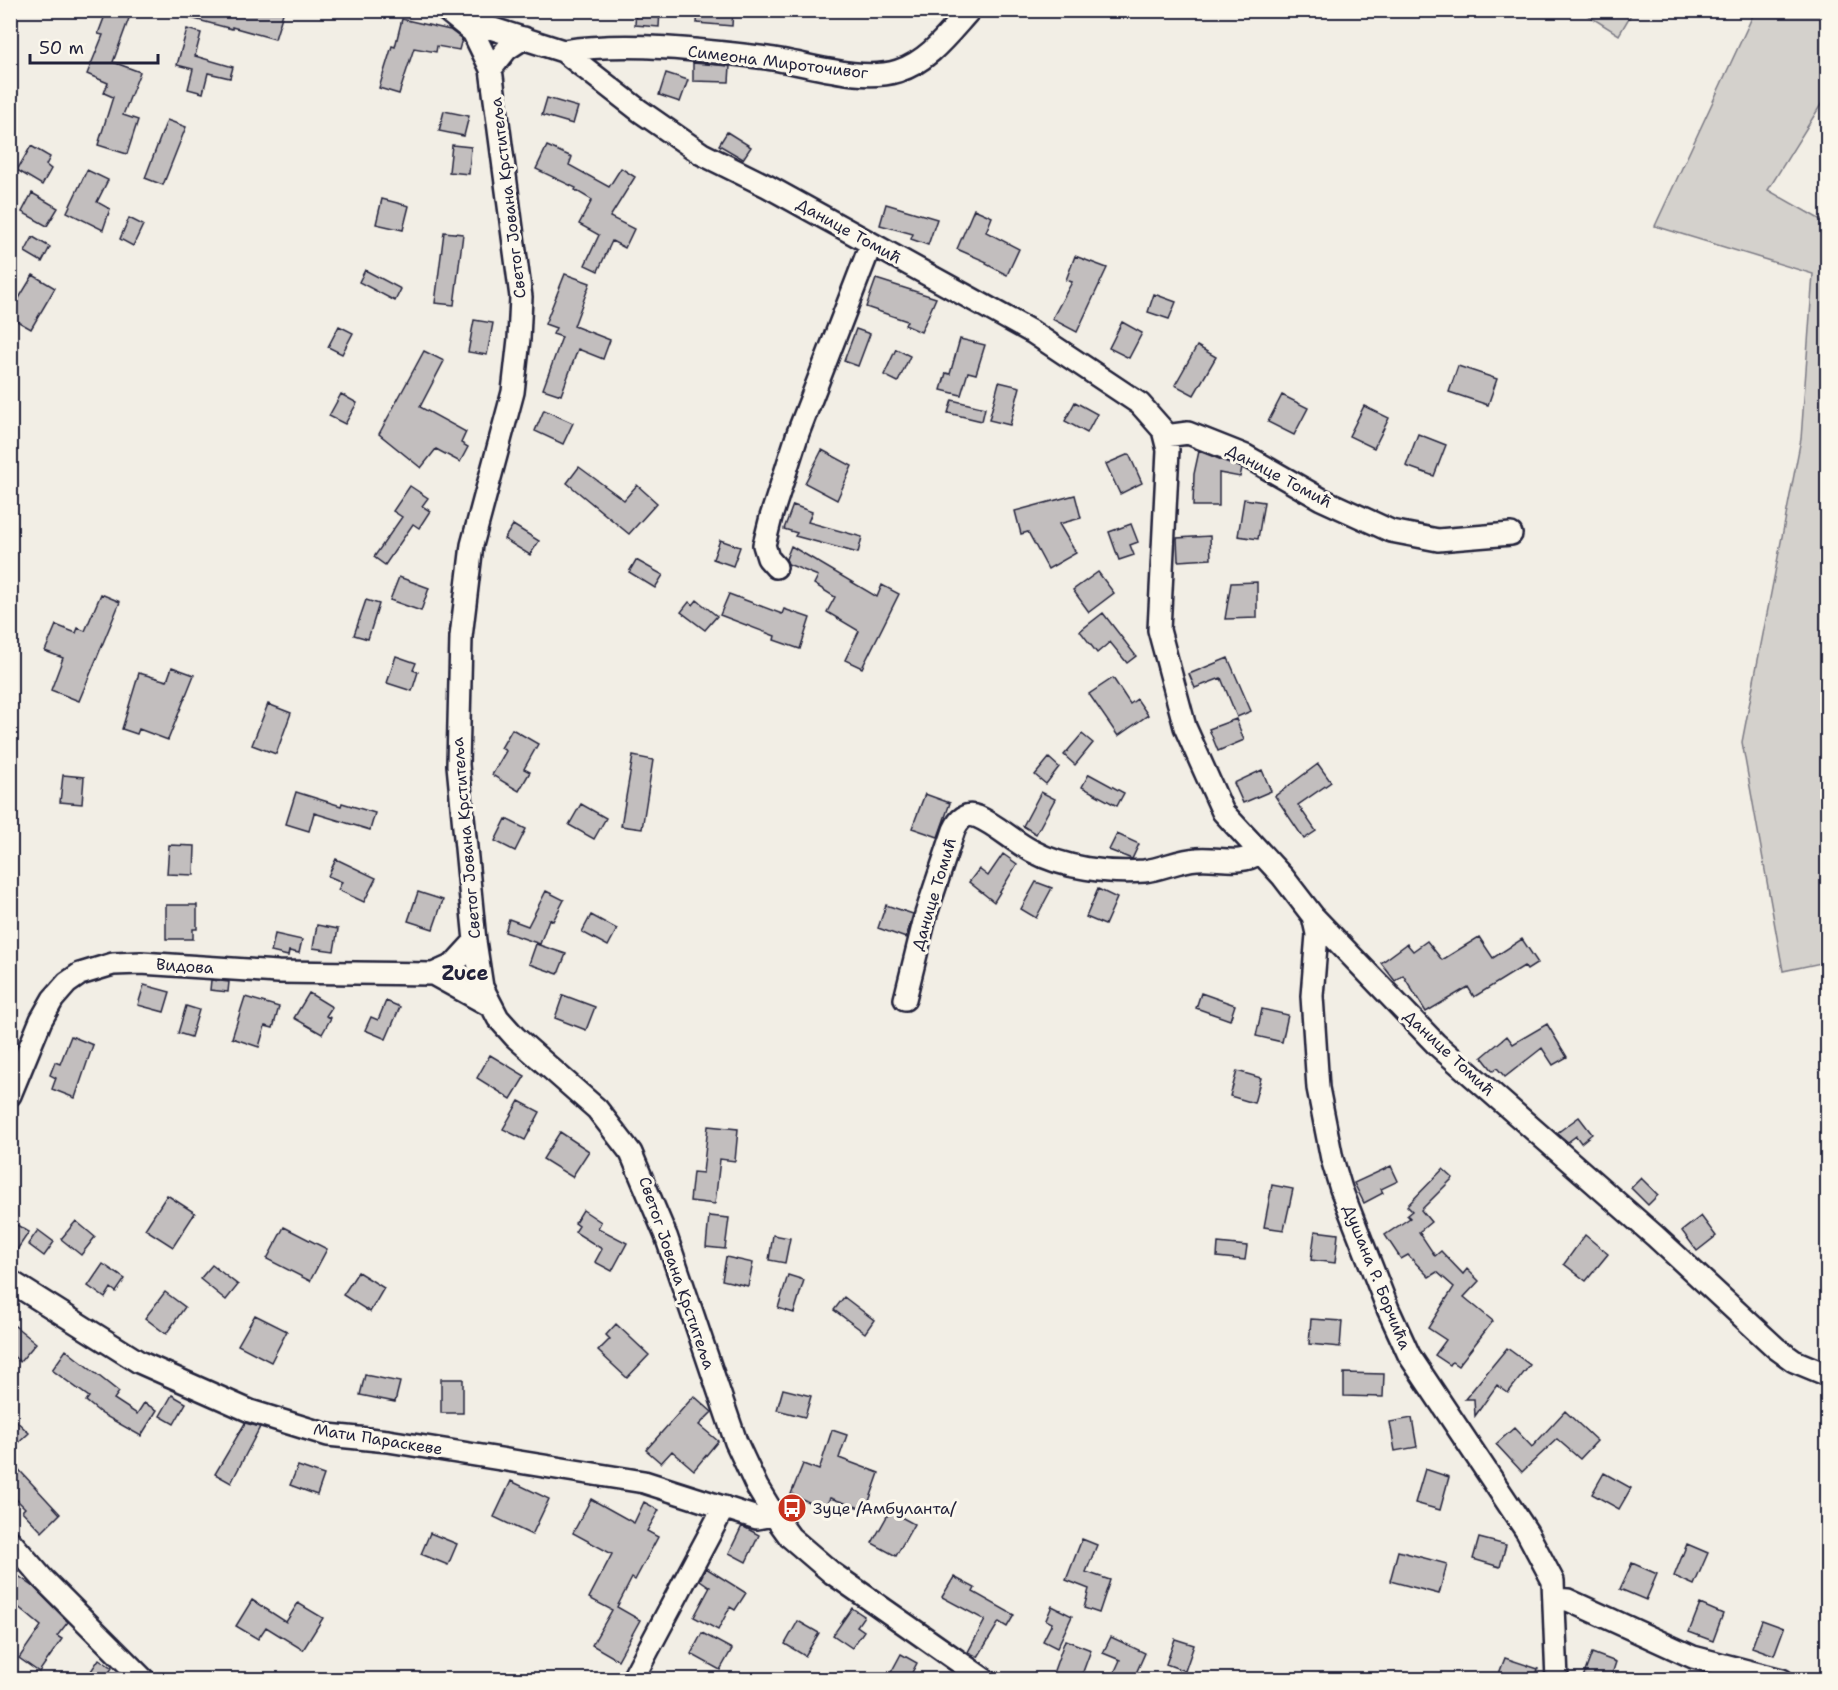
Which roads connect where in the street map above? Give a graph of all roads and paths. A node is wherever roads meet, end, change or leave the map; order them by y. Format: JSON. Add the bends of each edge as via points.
{"nodes":[{"id":1,"x":970,"y":10,"type":"edge"},
{"id":2,"x":453,"y":14,"type":"edge"},
{"id":3,"x":524,"y":38,"type":"junction"},
{"id":4,"x":563,"y":51,"type":"junction"},
{"id":5,"x":491,"y":69,"type":"junction"},
{"id":6,"x":871,"y":244,"type":"junction"},
{"id":7,"x":1165,"y":436,"type":"junction"},
{"id":8,"x":1511,"y":534,"type":"dead end"},
{"id":9,"x":776,"y":567,"type":"dead end"},
{"id":10,"x":1259,"y":853,"type":"junction"},
{"id":11,"x":1313,"y":916,"type":"junction"},
{"id":12,"x":475,"y":941,"type":"junction"},
{"id":13,"x":1338,"y":943,"type":"junction"},
{"id":14,"x":1316,"y":960,"type":"junction"},
{"id":15,"x":433,"y":974,"type":"junction"},
{"id":16,"x":905,"y":999,"type":"dead end"},
{"id":17,"x":491,"y":1006,"type":"junction"},
{"id":18,"x":10,"y":1095,"type":"edge"},
{"id":19,"x":10,"y":1281,"type":"edge"},
{"id":20,"x":1827,"y":1375,"type":"edge"},
{"id":21,"x":723,"y":1507,"type":"junction"},
{"id":22,"x":774,"y":1515,"type":"junction"},
{"id":23,"x":10,"y":1541,"type":"edge"},
{"id":24,"x":1554,"y":1599,"type":"junction"},
{"id":25,"x":144,"y":1680,"type":"edge"},
{"id":26,"x":632,"y":1680,"type":"edge"},
{"id":27,"x":985,"y":1680,"type":"edge"},
{"id":28,"x":1557,"y":1680,"type":"edge"},
{"id":29,"x":1782,"y":1680,"type":"edge"}],
"edges":[{"from":1,"to":4,"type":"street","name":"Симеона Мироточивог","via":[[927,55],[896,72],[871,75],[708,52],[607,46]]},
{"from":2,"to":3,"type":"street","name":"Данице Томић"},
{"from":2,"to":5,"type":"street","name":"Светог Јована Крститеља","via":[[478,40]]},
{"from":3,"to":4,"type":"street","name":"Данице Томић"},
{"from":3,"to":5,"type":"street"},
{"from":4,"to":6,"type":"street","name":"Данице Томић","via":[[702,154]]},
{"from":5,"to":12,"type":"street","name":"Светог Јована Крститеља","via":[[518,266],[520,308],[513,392],[472,545],[461,637],[457,737]]},
{"from":6,"to":7,"type":"street","name":"Данице Томић","via":[[1032,332],[1105,379],[1140,404]]},
{"from":6,"to":9,"type":"street","via":[[798,433],[771,517],[764,545]]},
{"from":7,"to":8,"type":"street","name":"Данице Томић","via":[[1188,433],[1246,456],[1321,499],[1390,531],[1438,540]]},
{"from":7,"to":10,"type":"street","name":"Данице Томић","via":[[1168,450],[1158,608],[1164,656],[1185,726],[1211,789],[1228,819]]},
{"from":10,"to":11,"type":"street","name":"Данице Томић"},
{"from":10,"to":16,"type":"street","name":"Данице Томић","via":[[1242,861],[1186,860],[1144,871],[1078,866],[1033,852],[978,817],[966,815],[958,820],[926,914]]},
{"from":11,"to":13,"type":"street","name":"Данице Томић"},
{"from":11,"to":14,"type":"street","name":"Душана Р. Борчића"},
{"from":12,"to":15,"type":"street","via":[[453,965]]},
{"from":12,"to":17,"type":"street","name":"Светог Јована Крститеља","via":[[482,987]]},
{"from":13,"to":14,"type":"street"},
{"from":13,"to":20,"type":"street","name":"Данице Томић","via":[[1459,1065],[1776,1348],[1794,1361]]},
{"from":14,"to":24,"type":"street","name":"Душана Р. Борчића","via":[[1312,1022],[1318,1088],[1341,1189],[1409,1355],[1527,1532],[1553,1581]]},
{"from":15,"to":17,"type":"street","name":"Видова"},
{"from":15,"to":18,"type":"street","name":"Видова","via":[[278,972],[141,963],[92,969],[67,983],[53,999]]},
{"from":17,"to":22,"type":"street","name":"Светог Јована Крститеља","via":[[515,1037],[610,1122],[631,1153],[666,1236],[736,1442]]},
{"from":19,"to":21,"type":"street","name":"Мати Параскеве","via":[[139,1362],[250,1411],[328,1435],[644,1482]]},
{"from":21,"to":22,"type":"street","name":"Мати Параскеве","via":[[757,1518]]},
{"from":21,"to":26,"type":"street"},
{"from":22,"to":27,"type":"street","name":"Светог Јована Крститеља","via":[[790,1537],[832,1573]]},
{"from":23,"to":25,"type":"street"},
{"from":24,"to":28,"type":"street","name":"Душана Р. Борчића"},
{"from":24,"to":29,"type":"street","via":[[1568,1600],[1693,1657]]}]}
